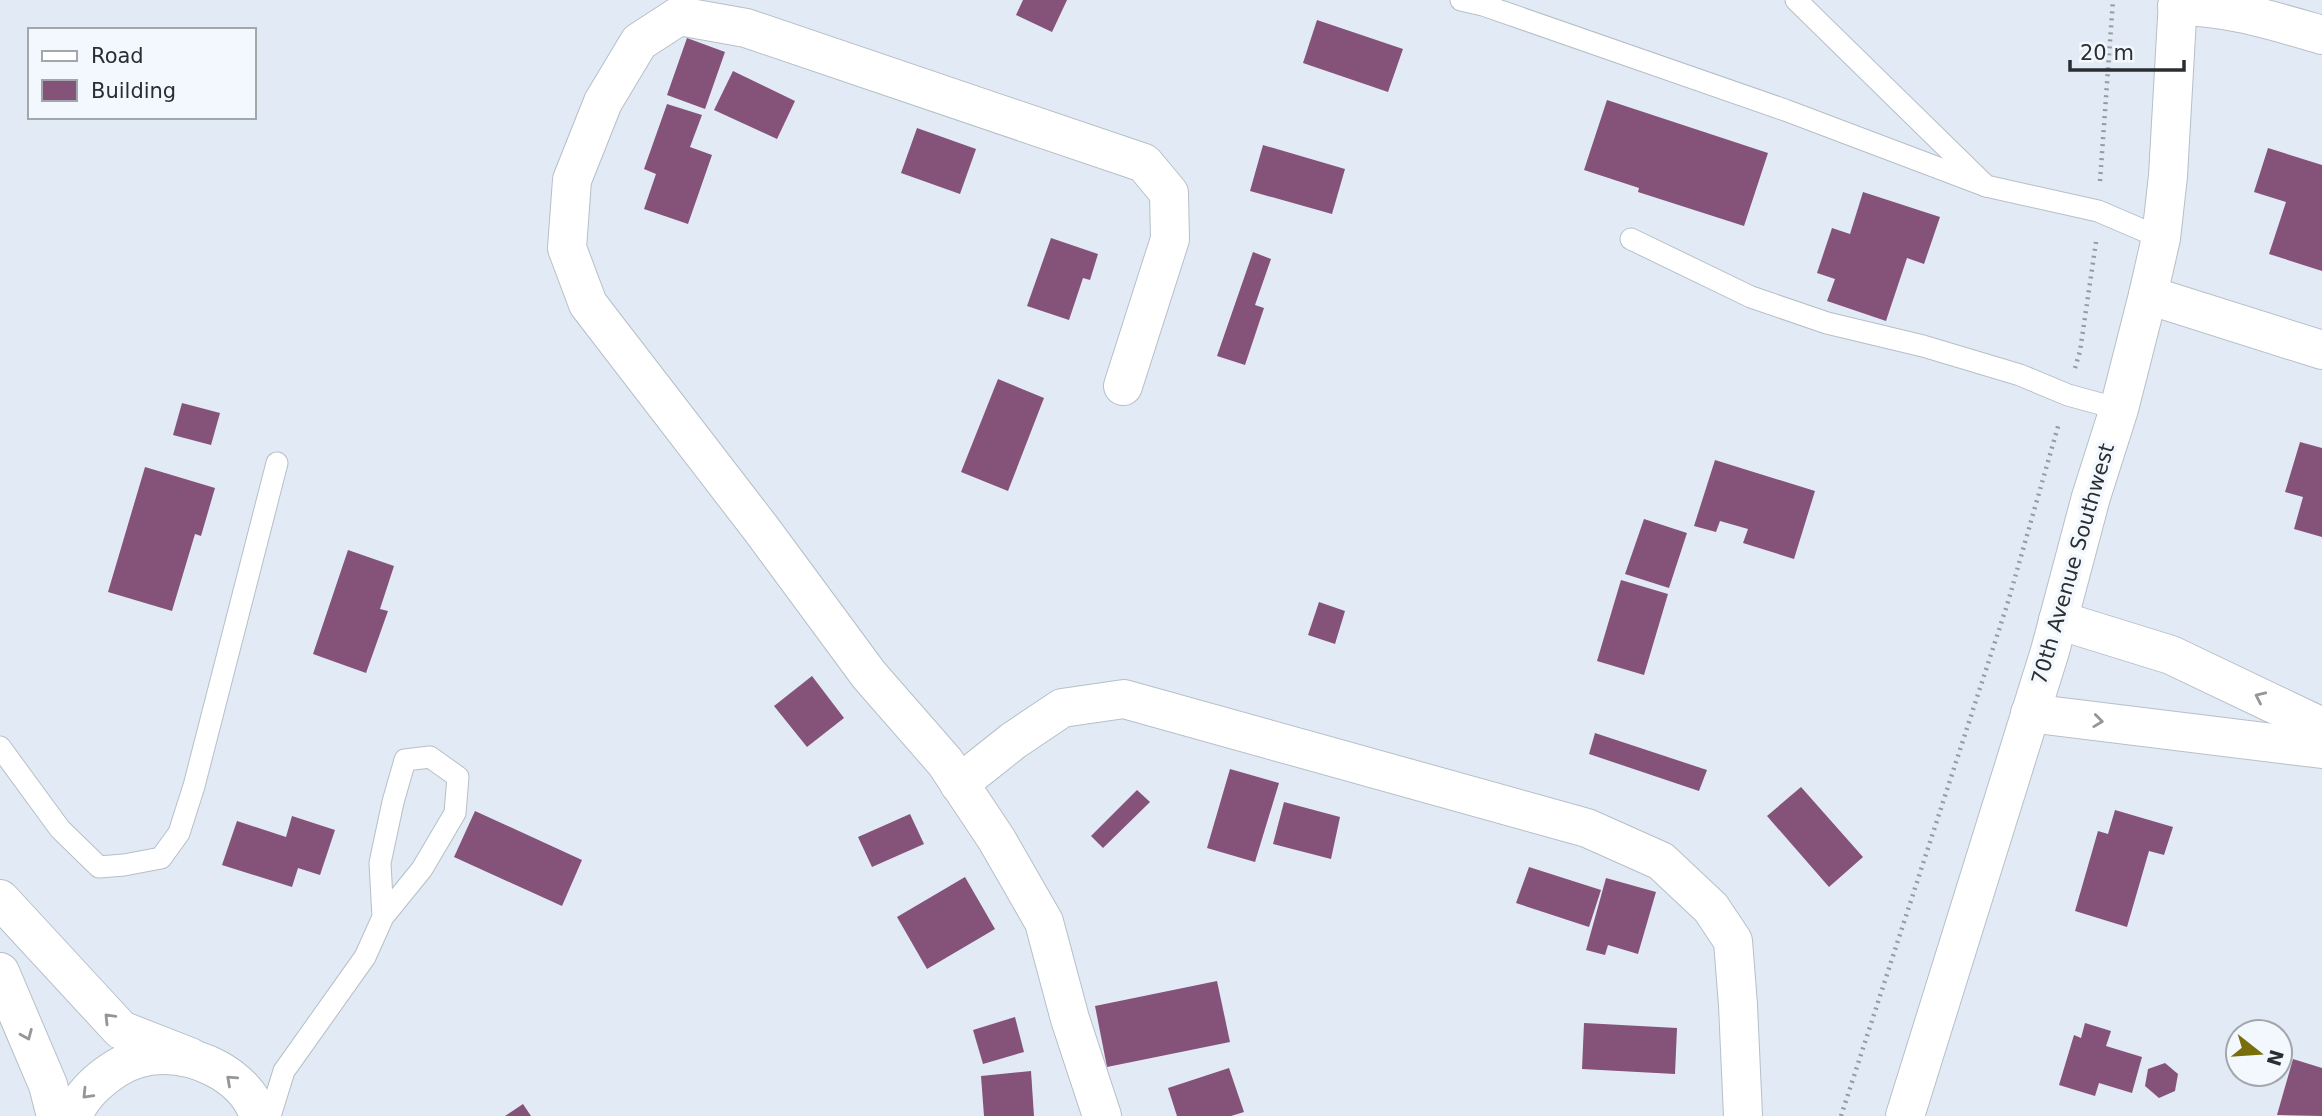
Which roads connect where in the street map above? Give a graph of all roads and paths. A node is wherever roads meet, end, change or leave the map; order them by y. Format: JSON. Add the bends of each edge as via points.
{"nodes":[{"id":1,"x":1461,"y":0,"type":"edge"},
{"id":2,"x":1796,"y":0,"type":"edge"},
{"id":3,"x":2113,"y":0,"type":"edge"},
{"id":4,"x":2177,"y":3,"type":"edge"},
{"id":5,"x":2322,"y":35,"type":"edge"},
{"id":6,"x":1986,"y":186,"type":"junction"},
{"id":7,"x":2098,"y":211,"type":"junction"},
{"id":8,"x":2161,"y":238,"type":"junction"},
{"id":9,"x":1631,"y":239,"type":"dead end"},
{"id":10,"x":2148,"y":295,"type":"junction"},
{"id":11,"x":2322,"y":350,"type":"edge"},
{"id":12,"x":1123,"y":386,"type":"dead end"},
{"id":13,"x":2068,"y":395,"type":"junction"},
{"id":14,"x":2119,"y":408,"type":"junction"},
{"id":15,"x":277,"y":463,"type":"dead end"},
{"id":16,"x":2058,"y":620,"type":"junction"},
{"id":17,"x":2030,"y":713,"type":"junction"},
{"id":18,"x":2322,"y":727,"type":"edge"},
{"id":19,"x":0,"y":747,"type":"edge"},
{"id":20,"x":2322,"y":749,"type":"edge"},
{"id":21,"x":959,"y":784,"type":"junction"},
{"id":22,"x":0,"y":899,"type":"edge"},
{"id":23,"x":383,"y":917,"type":"junction"},
{"id":24,"x":0,"y":972,"type":"edge"},
{"id":25,"x":191,"y":1058,"type":"junction"},
{"id":26,"x":56,"y":1116,"type":"edge"},
{"id":27,"x":73,"y":1116,"type":"edge"},
{"id":28,"x":259,"y":1116,"type":"edge"},
{"id":29,"x":270,"y":1116,"type":"edge"},
{"id":30,"x":1102,"y":1116,"type":"edge"},
{"id":31,"x":1743,"y":1116,"type":"edge"},
{"id":32,"x":1841,"y":1116,"type":"edge"},
{"id":33,"x":1905,"y":1116,"type":"edge"}],
"edges":[{"from":1,"to":6,"type":"lane","via":[[1784,110]]},
{"from":2,"to":6,"type":"lane"},
{"from":3,"to":7,"type":"path"},
{"from":4,"to":5,"type":"street","via":[[2238,12]]},
{"from":4,"to":8,"type":"street","name":"70th Avenue Southwest"},
{"from":6,"to":7,"type":"lane"},
{"from":7,"to":8,"type":"lane"},
{"from":7,"to":13,"type":"path","via":[[2095,259]]},
{"from":8,"to":10,"type":"street","name":"70th Avenue Southwest"},
{"from":9,"to":13,"type":"lane","via":[[1751,297],[1827,323],[2020,375]]},
{"from":10,"to":11,"type":"street"},
{"from":10,"to":14,"type":"street","name":"70th Avenue Southwest"},
{"from":12,"to":21,"type":"street","via":[[1170,239],[1169,193],[1144,163],[746,28],[679,16],[639,42],[603,102],[572,180],[567,248],[588,303],[869,675]]},
{"from":13,"to":14,"type":"lane"},
{"from":13,"to":32,"type":"path","via":[[2008,601]]},
{"from":14,"to":16,"type":"street","name":"70th Avenue Southwest"},
{"from":15,"to":19,"type":"lane","via":[[194,786],[179,833],[161,858],[99,867],[60,830]]},
{"from":16,"to":17,"type":"street","name":"70th Avenue Southwest"},
{"from":18,"to":16,"type":"street","one_way":true,"via":[[2171,655]]},
{"from":17,"to":20,"type":"street","one_way":true},
{"from":17,"to":33,"type":"street","name":"70th Avenue Southwest"},
{"from":21,"to":30,"type":"street","via":[[1044,922]]},
{"from":21,"to":31,"type":"street","via":[[1062,708],[1125,699],[1587,828],[1661,861],[1712,908],[1732,941]]},
{"from":25,"to":22,"type":"street","one_way":true,"via":[[121,1030]]},
{"from":23,"to":23,"type":"lane","via":[[422,869],[455,813],[458,777],[430,757],[405,760],[380,863]]},
{"from":23,"to":29,"type":"lane","via":[[365,957],[284,1071]]},
{"from":24,"to":26,"type":"street","one_way":true,"via":[[48,1085]]},
{"from":25,"to":27,"type":"street","one_way":true,"via":[[149,1056],[109,1071],[79,1101]]},
{"from":28,"to":25,"type":"street","one_way":true,"via":[[255,1104],[228,1075]]}]}
